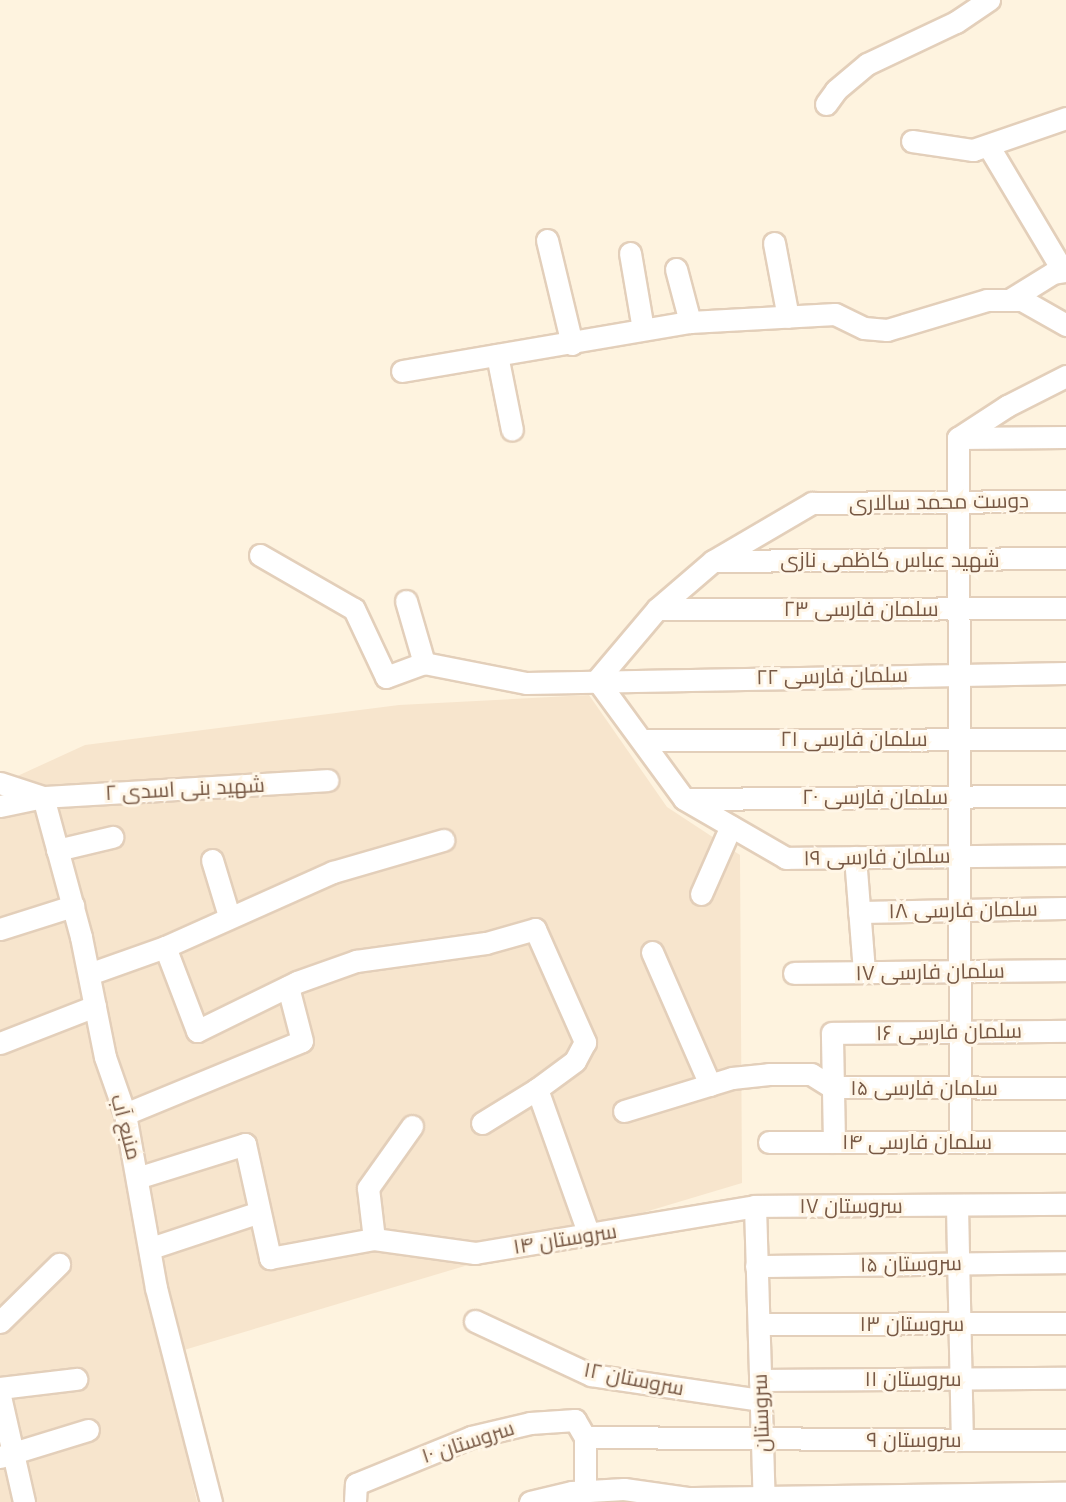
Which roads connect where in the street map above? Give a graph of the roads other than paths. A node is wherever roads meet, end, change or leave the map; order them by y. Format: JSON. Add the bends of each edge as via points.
{"nodes":[{"id":1,"x":989,"y":0,"type":"edge"},
{"id":2,"x":826,"y":104,"type":"dead end"},
{"id":3,"x":1066,"y":118,"type":"edge"},
{"id":4,"x":912,"y":141,"type":"dead end"},
{"id":5,"x":989,"y":147,"type":"junction"},
{"id":6,"x":547,"y":240,"type":"dead end"},
{"id":7,"x":774,"y":243,"type":"dead end"},
{"id":8,"x":631,"y":253,"type":"dead end"},
{"id":9,"x":676,"y":269,"type":"dead end"},
{"id":10,"x":1064,"y":271,"type":"edge"},
{"id":11,"x":1011,"y":299,"type":"junction"},
{"id":12,"x":788,"y":317,"type":"junction"},
{"id":13,"x":690,"y":322,"type":"junction"},
{"id":14,"x":1066,"y":325,"type":"edge"},
{"id":15,"x":643,"y":329,"type":"junction"},
{"id":16,"x":572,"y":344,"type":"junction"},
{"id":17,"x":497,"y":355,"type":"junction"},
{"id":18,"x":402,"y":371,"type":"dead end"},
{"id":19,"x":1066,"y":376,"type":"edge"},
{"id":20,"x":512,"y":430,"type":"dead end"},
{"id":21,"x":1066,"y":437,"type":"edge"},
{"id":22,"x":958,"y":438,"type":"junction"},
{"id":23,"x":1066,"y":501,"type":"edge"},
{"id":24,"x":959,"y":502,"type":"junction"},
{"id":25,"x":260,"y":555,"type":"dead end"},
{"id":26,"x":1066,"y":558,"type":"edge"},
{"id":27,"x":960,"y":560,"type":"junction"},
{"id":28,"x":713,"y":561,"type":"junction"},
{"id":29,"x":406,"y":601,"type":"dead end"},
{"id":30,"x":960,"y":608,"type":"junction"},
{"id":31,"x":1066,"y":608,"type":"edge"},
{"id":32,"x":657,"y":609,"type":"junction"},
{"id":33,"x":424,"y":663,"type":"junction"},
{"id":34,"x":1066,"y":673,"type":"edge"},
{"id":35,"x":960,"y":674,"type":"junction"},
{"id":36,"x":597,"y":680,"type":"junction"},
{"id":37,"x":960,"y":739,"type":"junction"},
{"id":38,"x":1066,"y":739,"type":"edge"},
{"id":39,"x":643,"y":740,"type":"junction"},
{"id":40,"x":327,"y":780,"type":"dead end"},
{"id":41,"x":0,"y":783,"type":"edge"},
{"id":42,"x":960,"y":796,"type":"junction"},
{"id":43,"x":1066,"y":796,"type":"edge"},
{"id":44,"x":43,"y":797,"type":"junction"},
{"id":45,"x":684,"y":799,"type":"junction"},
{"id":46,"x":0,"y":806,"type":"edge"},
{"id":47,"x":732,"y":826,"type":"junction"},
{"id":48,"x":112,"y":837,"type":"dead end"},
{"id":49,"x":443,"y":840,"type":"dead end"},
{"id":50,"x":57,"y":850,"type":"junction"},
{"id":51,"x":1066,"y":855,"type":"edge"},
{"id":52,"x":960,"y":856,"type":"junction"},
{"id":53,"x":855,"y":857,"type":"junction"},
{"id":54,"x":212,"y":860,"type":"dead end"},
{"id":55,"x":701,"y":894,"type":"dead end"},
{"id":56,"x":73,"y":906,"type":"junction"},
{"id":57,"x":1066,"y":908,"type":"edge"},
{"id":58,"x":960,"y":909,"type":"junction"},
{"id":59,"x":859,"y":912,"type":"junction"},
{"id":60,"x":229,"y":916,"type":"junction"},
{"id":61,"x":0,"y":929,"type":"edge"},
{"id":62,"x":165,"y":947,"type":"junction"},
{"id":63,"x":652,"y":952,"type":"dead end"},
{"id":64,"x":1066,"y":970,"type":"edge"},
{"id":65,"x":960,"y":971,"type":"junction"},
{"id":66,"x":864,"y":972,"type":"junction"},
{"id":67,"x":794,"y":973,"type":"dead end"},
{"id":68,"x":89,"y":974,"type":"junction"},
{"id":69,"x":288,"y":987,"type":"junction"},
{"id":70,"x":95,"y":1006,"type":"junction"},
{"id":71,"x":1066,"y":1031,"type":"edge"},
{"id":72,"x":960,"y":1032,"type":"junction"},
{"id":73,"x":0,"y":1043,"type":"edge"},
{"id":74,"x":710,"y":1085,"type":"junction"},
{"id":75,"x":832,"y":1087,"type":"junction"},
{"id":76,"x":960,"y":1088,"type":"junction"},
{"id":77,"x":1066,"y":1088,"type":"edge"},
{"id":78,"x":537,"y":1089,"type":"junction"},
{"id":79,"x":624,"y":1111,"type":"dead end"},
{"id":80,"x":125,"y":1115,"type":"junction"},
{"id":81,"x":482,"y":1123,"type":"dead end"},
{"id":82,"x":412,"y":1126,"type":"dead end"},
{"id":83,"x":769,"y":1142,"type":"dead end"},
{"id":84,"x":834,"y":1142,"type":"junction"},
{"id":85,"x":960,"y":1142,"type":"junction"},
{"id":86,"x":1066,"y":1142,"type":"edge"},
{"id":87,"x":140,"y":1177,"type":"junction"},
{"id":88,"x":1066,"y":1204,"type":"edge"},
{"id":89,"x":755,"y":1206,"type":"junction"},
{"id":90,"x":957,"y":1206,"type":"junction"},
{"id":91,"x":257,"y":1213,"type":"junction"},
{"id":92,"x":589,"y":1235,"type":"junction"},
{"id":93,"x":374,"y":1239,"type":"junction"},
{"id":94,"x":151,"y":1248,"type":"junction"},
{"id":95,"x":1066,"y":1262,"type":"edge"},
{"id":96,"x":59,"y":1264,"type":"dead end"},
{"id":97,"x":958,"y":1264,"type":"junction"},
{"id":98,"x":757,"y":1266,"type":"junction"},
{"id":99,"x":475,"y":1321,"type":"dead end"},
{"id":100,"x":0,"y":1322,"type":"edge"},
{"id":101,"x":1066,"y":1323,"type":"edge"},
{"id":102,"x":759,"y":1324,"type":"junction"},
{"id":103,"x":960,"y":1324,"type":"junction"},
{"id":104,"x":1066,"y":1378,"type":"edge"},
{"id":105,"x":961,"y":1379,"type":"junction"},
{"id":106,"x":76,"y":1380,"type":"dead end"},
{"id":107,"x":0,"y":1388,"type":"edge"},
{"id":108,"x":761,"y":1390,"type":"junction"},
{"id":109,"x":0,"y":1396,"type":"edge"},
{"id":110,"x":88,"y":1430,"type":"dead end"},
{"id":111,"x":585,"y":1437,"type":"junction"},
{"id":112,"x":962,"y":1440,"type":"junction"},
{"id":113,"x":1066,"y":1440,"type":"edge"},
{"id":114,"x":762,"y":1441,"type":"junction"},
{"id":115,"x":7,"y":1456,"type":"edge"},
{"id":116,"x":585,"y":1491,"type":"junction"},
{"id":117,"x":1066,"y":1493,"type":"edge"},
{"id":118,"x":764,"y":1498,"type":"edge"},
{"id":119,"x":22,"y":1502,"type":"edge"},
{"id":120,"x":211,"y":1502,"type":"edge"},
{"id":121,"x":355,"y":1502,"type":"edge"},
{"id":122,"x":530,"y":1502,"type":"edge"}],
"edges":[{"from":1,"to":2,"type":"street","via":[[956,22],[867,64]]},
{"from":3,"to":5,"type":"street","via":[[1014,133]]},
{"from":4,"to":5,"type":"street","via":[[973,150]]},
{"from":5,"to":10,"type":"street"},
{"from":6,"to":16,"type":"street"},
{"from":7,"to":12,"type":"street"},
{"from":8,"to":15,"type":"street"},
{"from":9,"to":13,"type":"street"},
{"from":10,"to":11,"type":"street"},
{"from":11,"to":12,"type":"street","via":[[971,302],[887,330],[864,328],[835,314]]},
{"from":11,"to":14,"type":"street","via":[[1032,303]]},
{"from":12,"to":13,"type":"street"},
{"from":13,"to":15,"type":"street"},
{"from":15,"to":16,"type":"street"},
{"from":16,"to":17,"type":"street"},
{"from":17,"to":18,"type":"street"},
{"from":17,"to":20,"type":"street"},
{"from":19,"to":22,"type":"street"},
{"from":21,"to":22,"type":"street"},
{"from":22,"to":24,"type":"street"},
{"from":23,"to":24,"type":"street","name":"دوست محمد سالاری"},
{"from":24,"to":27,"type":"street"},
{"from":24,"to":28,"type":"street","name":"دوست محمد سالاری","via":[[812,503]]},
{"from":25,"to":33,"type":"street","via":[[354,609],[386,677]]},
{"from":26,"to":27,"type":"street","name":"شهید عباس کاظمی نازی"},
{"from":27,"to":28,"type":"street","name":"شهید عباس کاظمی نازی"},
{"from":27,"to":30,"type":"street"},
{"from":28,"to":32,"type":"street"},
{"from":29,"to":33,"type":"street"},
{"from":30,"to":31,"type":"street","name":"سلمان فارسی ۲۳"},
{"from":30,"to":32,"type":"street","name":"سلمان فارسی ۲۳"},
{"from":30,"to":35,"type":"street"},
{"from":32,"to":36,"type":"street"},
{"from":33,"to":36,"type":"street","via":[[526,683]]},
{"from":34,"to":35,"type":"street","name":"سلمان فارسی ۲۲"},
{"from":35,"to":36,"type":"street","name":"سلمان فارسی ۲۲"},
{"from":35,"to":37,"type":"street"},
{"from":36,"to":39,"type":"street","name":"سلمان فارسی ۱۹"},
{"from":37,"to":38,"type":"street","name":"سلمان فارسی ۲۱"},
{"from":37,"to":39,"type":"street","name":"سلمان فارسی ۲۱"},
{"from":37,"to":42,"type":"street"},
{"from":39,"to":45,"type":"street","name":"سلمان فارسی ۱۹"},
{"from":40,"to":44,"type":"street","name":"شهید بنی اسدی ۲"},
{"from":41,"to":44,"type":"street"},
{"from":42,"to":43,"type":"street","name":"سلمان فارسی ۲۰"},
{"from":42,"to":45,"type":"street","name":"سلمان فارسی ۲۰"},
{"from":42,"to":52,"type":"street"},
{"from":44,"to":46,"type":"street"},
{"from":44,"to":50,"type":"street","name":"منبع آب"},
{"from":45,"to":47,"type":"street","name":"سلمان فارسی ۱۹"},
{"from":47,"to":53,"type":"street","name":"سلمان فارسی ۱۹","via":[[786,858]]},
{"from":47,"to":55,"type":"street"},
{"from":48,"to":50,"type":"street"},
{"from":49,"to":60,"type":"street","via":[[333,872]]},
{"from":50,"to":56,"type":"street","name":"منبع آب"},
{"from":51,"to":52,"type":"street","name":"سلمان فارسی ۱۹"},
{"from":52,"to":53,"type":"street","name":"سلمان فارسی ۱۹"},
{"from":52,"to":58,"type":"street"},
{"from":53,"to":59,"type":"street"},
{"from":54,"to":60,"type":"street"},
{"from":56,"to":61,"type":"street"},
{"from":56,"to":68,"type":"street","name":"منبع آب"},
{"from":57,"to":58,"type":"street","name":"سلمان فارسی ۱۸"},
{"from":58,"to":59,"type":"street","name":"سلمان فارسی ۱۸"},
{"from":58,"to":65,"type":"street"},
{"from":59,"to":66,"type":"street"},
{"from":60,"to":62,"type":"street"},
{"from":62,"to":68,"type":"street"},
{"from":62,"to":69,"type":"street","via":[[197,1031]]},
{"from":63,"to":74,"type":"street"},
{"from":64,"to":65,"type":"street","name":"سلمان فارسی ۱۷"},
{"from":65,"to":66,"type":"street","name":"سلمان فارسی ۱۷"},
{"from":65,"to":72,"type":"street"},
{"from":66,"to":67,"type":"street","name":"سلمان فارسی ۱۷"},
{"from":68,"to":70,"type":"street","name":"منبع آب"},
{"from":69,"to":78,"type":"street","via":[[356,961],[486,943],[535,929],[585,1042],[575,1061]]},
{"from":69,"to":80,"type":"street","via":[[302,1041]]},
{"from":70,"to":73,"type":"street"},
{"from":70,"to":80,"type":"street","name":"منبع آب","via":[[105,1057]]},
{"from":71,"to":72,"type":"street","name":"سلمان فارسی ۱۶"},
{"from":72,"to":75,"type":"street","name":"سلمان فارسی ۱۶","via":[[832,1033]]},
{"from":72,"to":76,"type":"street"},
{"from":74,"to":75,"type":"street","name":"سلمان فارسی ۱۵","via":[[769,1074],[811,1074]]},
{"from":74,"to":79,"type":"street","name":"سلمان فارسی ۱۵"},
{"from":75,"to":76,"type":"street","name":"سلمان فارسی ۱۵"},
{"from":75,"to":84,"type":"street"},
{"from":76,"to":77,"type":"street","name":"سلمان فارسی ۱۵"},
{"from":76,"to":85,"type":"street"},
{"from":78,"to":81,"type":"street"},
{"from":78,"to":92,"type":"street"},
{"from":80,"to":87,"type":"street","name":"منبع آب"},
{"from":82,"to":93,"type":"street","via":[[368,1188]]},
{"from":83,"to":84,"type":"street","name":"سلمان فارسی ۱۴"},
{"from":84,"to":85,"type":"street","name":"سلمان فارسی ۱۴"},
{"from":85,"to":86,"type":"street","name":"سلمان فارسی ۱۴"},
{"from":87,"to":91,"type":"street","via":[[245,1144]]},
{"from":87,"to":94,"type":"street","name":"منبع آب"},
{"from":88,"to":90,"type":"street","name":"سروستان ۱۷"},
{"from":89,"to":90,"type":"street","name":"سروستان ۱۷"},
{"from":89,"to":92,"type":"street","name":"سروستان ۱۴"},
{"from":89,"to":98,"type":"street"},
{"from":90,"to":97,"type":"street"},
{"from":91,"to":93,"type":"street","name":"سروستان ۱۴","via":[[270,1258]]},
{"from":91,"to":94,"type":"street"},
{"from":92,"to":93,"type":"street","name":"سروستان ۱۴","via":[[475,1253]]},
{"from":94,"to":120,"type":"street","name":"منبع آب","via":[[156,1287]]},
{"from":95,"to":97,"type":"street","name":"سروستان ۱۵"},
{"from":96,"to":100,"type":"street"},
{"from":97,"to":98,"type":"street","name":"سروستان ۱۵"},
{"from":97,"to":103,"type":"street"},
{"from":98,"to":102,"type":"street"},
{"from":99,"to":108,"type":"street","name":"سروستان ۱۲","via":[[592,1375]]},
{"from":101,"to":103,"type":"street","name":"سروستان ۱۳"},
{"from":102,"to":103,"type":"street","name":"سروستان ۱۳"},
{"from":102,"to":108,"type":"street","name":"سروستان"},
{"from":103,"to":105,"type":"street"},
{"from":104,"to":105,"type":"street","name":"سروستان ۱۱"},
{"from":105,"to":108,"type":"street","name":"سروستان ۱۱"},
{"from":105,"to":112,"type":"street"},
{"from":106,"to":107,"type":"street"},
{"from":108,"to":114,"type":"street","name":"سروستان"},
{"from":109,"to":115,"type":"street"},
{"from":110,"to":115,"type":"street"},
{"from":111,"to":114,"type":"street","name":"سروستان ۱۰"},
{"from":111,"to":116,"type":"street"},
{"from":111,"to":121,"type":"street","name":"سروستان ۱۰","via":[[575,1420],[496,1429],[356,1484]]},
{"from":112,"to":113,"type":"street","name":"سروستان ۹"},
{"from":112,"to":114,"type":"street","name":"سروستان ۹"},
{"from":114,"to":118,"type":"street","name":"سروستان"},
{"from":115,"to":119,"type":"street"},
{"from":116,"to":118,"type":"street","via":[[624,1489],[687,1498]]},
{"from":116,"to":122,"type":"street"},
{"from":117,"to":118,"type":"street"}]}
